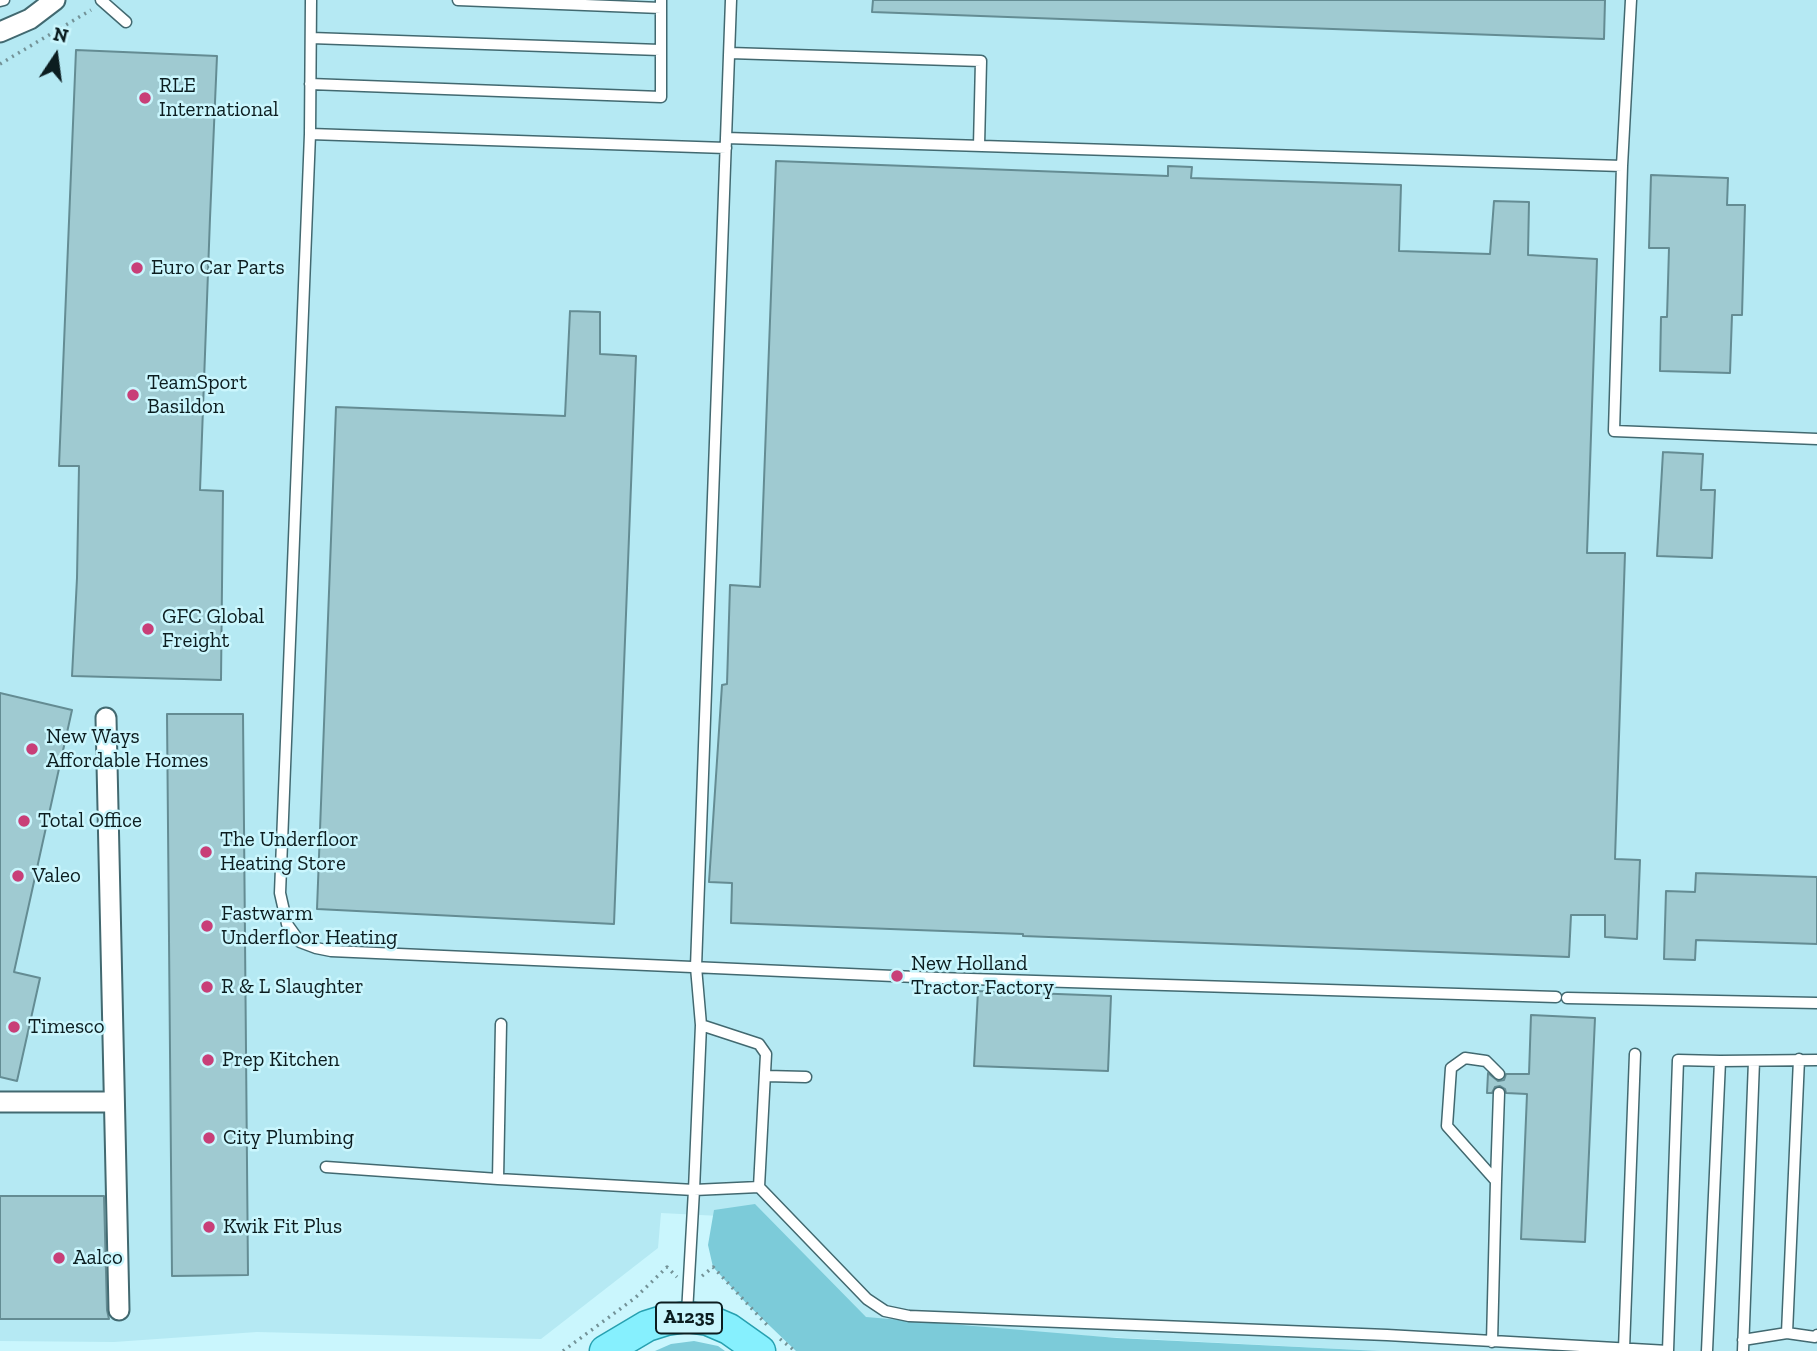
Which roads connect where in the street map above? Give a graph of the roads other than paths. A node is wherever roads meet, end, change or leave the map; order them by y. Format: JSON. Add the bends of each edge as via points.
{"nodes":[{"id":1,"x":55,"y":0,"type":"edge"},
{"id":2,"x":311,"y":0,"type":"edge"},
{"id":3,"x":458,"y":0,"type":"edge"},
{"id":4,"x":731,"y":0,"type":"edge"},
{"id":5,"x":1631,"y":0,"type":"edge"},
{"id":6,"x":102,"y":1,"type":"edge"},
{"id":7,"x":661,"y":4,"type":"edge"},
{"id":8,"x":126,"y":22,"type":"dead end"},
{"id":9,"x":0,"y":32,"type":"edge"},
{"id":10,"x":311,"y":38,"type":"junction"},
{"id":11,"x":660,"y":50,"type":"junction"},
{"id":12,"x":730,"y":53,"type":"junction"},
{"id":13,"x":310,"y":84,"type":"junction"},
{"id":14,"x":310,"y":134,"type":"junction"},
{"id":15,"x":726,"y":143,"type":"junction"},
{"id":16,"x":979,"y":146,"type":"junction"},
{"id":17,"x":1622,"y":166,"type":"junction"},
{"id":18,"x":1817,"y":439,"type":"edge"},
{"id":19,"x":106,"y":718,"type":"dead end"},
{"id":20,"x":696,"y":967,"type":"junction"},
{"id":21,"x":1817,"y":1003,"type":"edge"},
{"id":22,"x":501,"y":1024,"type":"dead end"},
{"id":23,"x":701,"y":1025,"type":"junction"},
{"id":24,"x":1635,"y":1054,"type":"dead end"},
{"id":25,"x":1799,"y":1059,"type":"junction"},
{"id":26,"x":1817,"y":1060,"type":"edge"},
{"id":27,"x":1720,"y":1061,"type":"junction"},
{"id":28,"x":1754,"y":1061,"type":"junction"},
{"id":29,"x":1499,"y":1074,"type":"dead end"},
{"id":30,"x":766,"y":1076,"type":"junction"},
{"id":31,"x":806,"y":1077,"type":"dead end"},
{"id":32,"x":1499,"y":1093,"type":"dead end"},
{"id":33,"x":0,"y":1102,"type":"edge"},
{"id":34,"x":114,"y":1102,"type":"junction"},
{"id":35,"x":326,"y":1167,"type":"dead end"},
{"id":36,"x":498,"y":1180,"type":"junction"},
{"id":37,"x":1496,"y":1181,"type":"junction"},
{"id":38,"x":759,"y":1187,"type":"junction"},
{"id":39,"x":694,"y":1190,"type":"junction"},
{"id":40,"x":119,"y":1310,"type":"dead end"},
{"id":41,"x":687,"y":1317,"type":"junction"},
{"id":42,"x":1787,"y":1333,"type":"junction"},
{"id":43,"x":1817,"y":1335,"type":"edge"},
{"id":44,"x":1492,"y":1342,"type":"junction"},
{"id":45,"x":617,"y":1346,"type":"edge"},
{"id":46,"x":1743,"y":1346,"type":"edge"},
{"id":47,"x":754,"y":1348,"type":"edge"},
{"id":48,"x":1624,"y":1349,"type":"junction"},
{"id":49,"x":1668,"y":1351,"type":"edge"},
{"id":50,"x":1707,"y":1351,"type":"edge"}],
"edges":[{"from":1,"to":9,"type":"street","via":[[30,19]]},
{"from":2,"to":10,"type":"lane"},
{"from":3,"to":7,"type":"lane"},
{"from":4,"to":12,"type":"lane"},
{"from":5,"to":17,"type":"lane"},
{"from":6,"to":8,"type":"lane"},
{"from":7,"to":11,"type":"lane"},
{"from":10,"to":11,"type":"lane"},
{"from":10,"to":13,"type":"lane"},
{"from":11,"to":13,"type":"lane","via":[[661,97]]},
{"from":12,"to":15,"type":"lane"},
{"from":12,"to":16,"type":"lane","via":[[981,61]]},
{"from":13,"to":14,"type":"lane"},
{"from":14,"to":15,"type":"lane"},
{"from":14,"to":20,"type":"lane","via":[[279,893],[287,924],[300,942],[331,951]]},
{"from":15,"to":16,"type":"lane"},
{"from":15,"to":20,"type":"lane"},
{"from":16,"to":17,"type":"lane"},
{"from":17,"to":18,"type":"lane","via":[[1614,431]]},
{"from":19,"to":34,"type":"street"},
{"from":20,"to":21,"type":"lane"},
{"from":20,"to":23,"type":"lane"},
{"from":22,"to":36,"type":"lane"},
{"from":23,"to":30,"type":"lane","via":[[760,1044],[766,1054]]},
{"from":23,"to":39,"type":"lane"},
{"from":24,"to":48,"type":"lane"},
{"from":25,"to":26,"type":"lane"},
{"from":25,"to":28,"type":"lane"},
{"from":25,"to":42,"type":"lane"},
{"from":27,"to":28,"type":"lane"},
{"from":27,"to":49,"type":"lane","via":[[1678,1060]]},
{"from":27,"to":50,"type":"lane"},
{"from":28,"to":46,"type":"lane"},
{"from":29,"to":37,"type":"lane","via":[[1486,1061],[1475,1059],[1465,1058],[1451,1068],[1447,1126]]},
{"from":30,"to":31,"type":"lane"},
{"from":30,"to":38,"type":"lane"},
{"from":32,"to":37,"type":"lane"},
{"from":33,"to":34,"type":"street"},
{"from":34,"to":40,"type":"street"},
{"from":35,"to":36,"type":"lane"},
{"from":36,"to":39,"type":"lane"},
{"from":37,"to":44,"type":"lane"},
{"from":38,"to":39,"type":"lane"},
{"from":38,"to":44,"type":"lane","via":[[867,1299],[885,1311],[909,1316]]},
{"from":39,"to":41,"type":"lane"},
{"from":41,"to":45,"type":"main road","number":"A1235","via":[[647,1326]]},
{"from":41,"to":47,"type":"main road","number":"A1235","via":[[729,1329]]},
{"from":42,"to":43,"type":"lane"},
{"from":42,"to":46,"type":"lane"},
{"from":44,"to":48,"type":"lane"},
{"from":48,"to":49,"type":"lane"}]}
